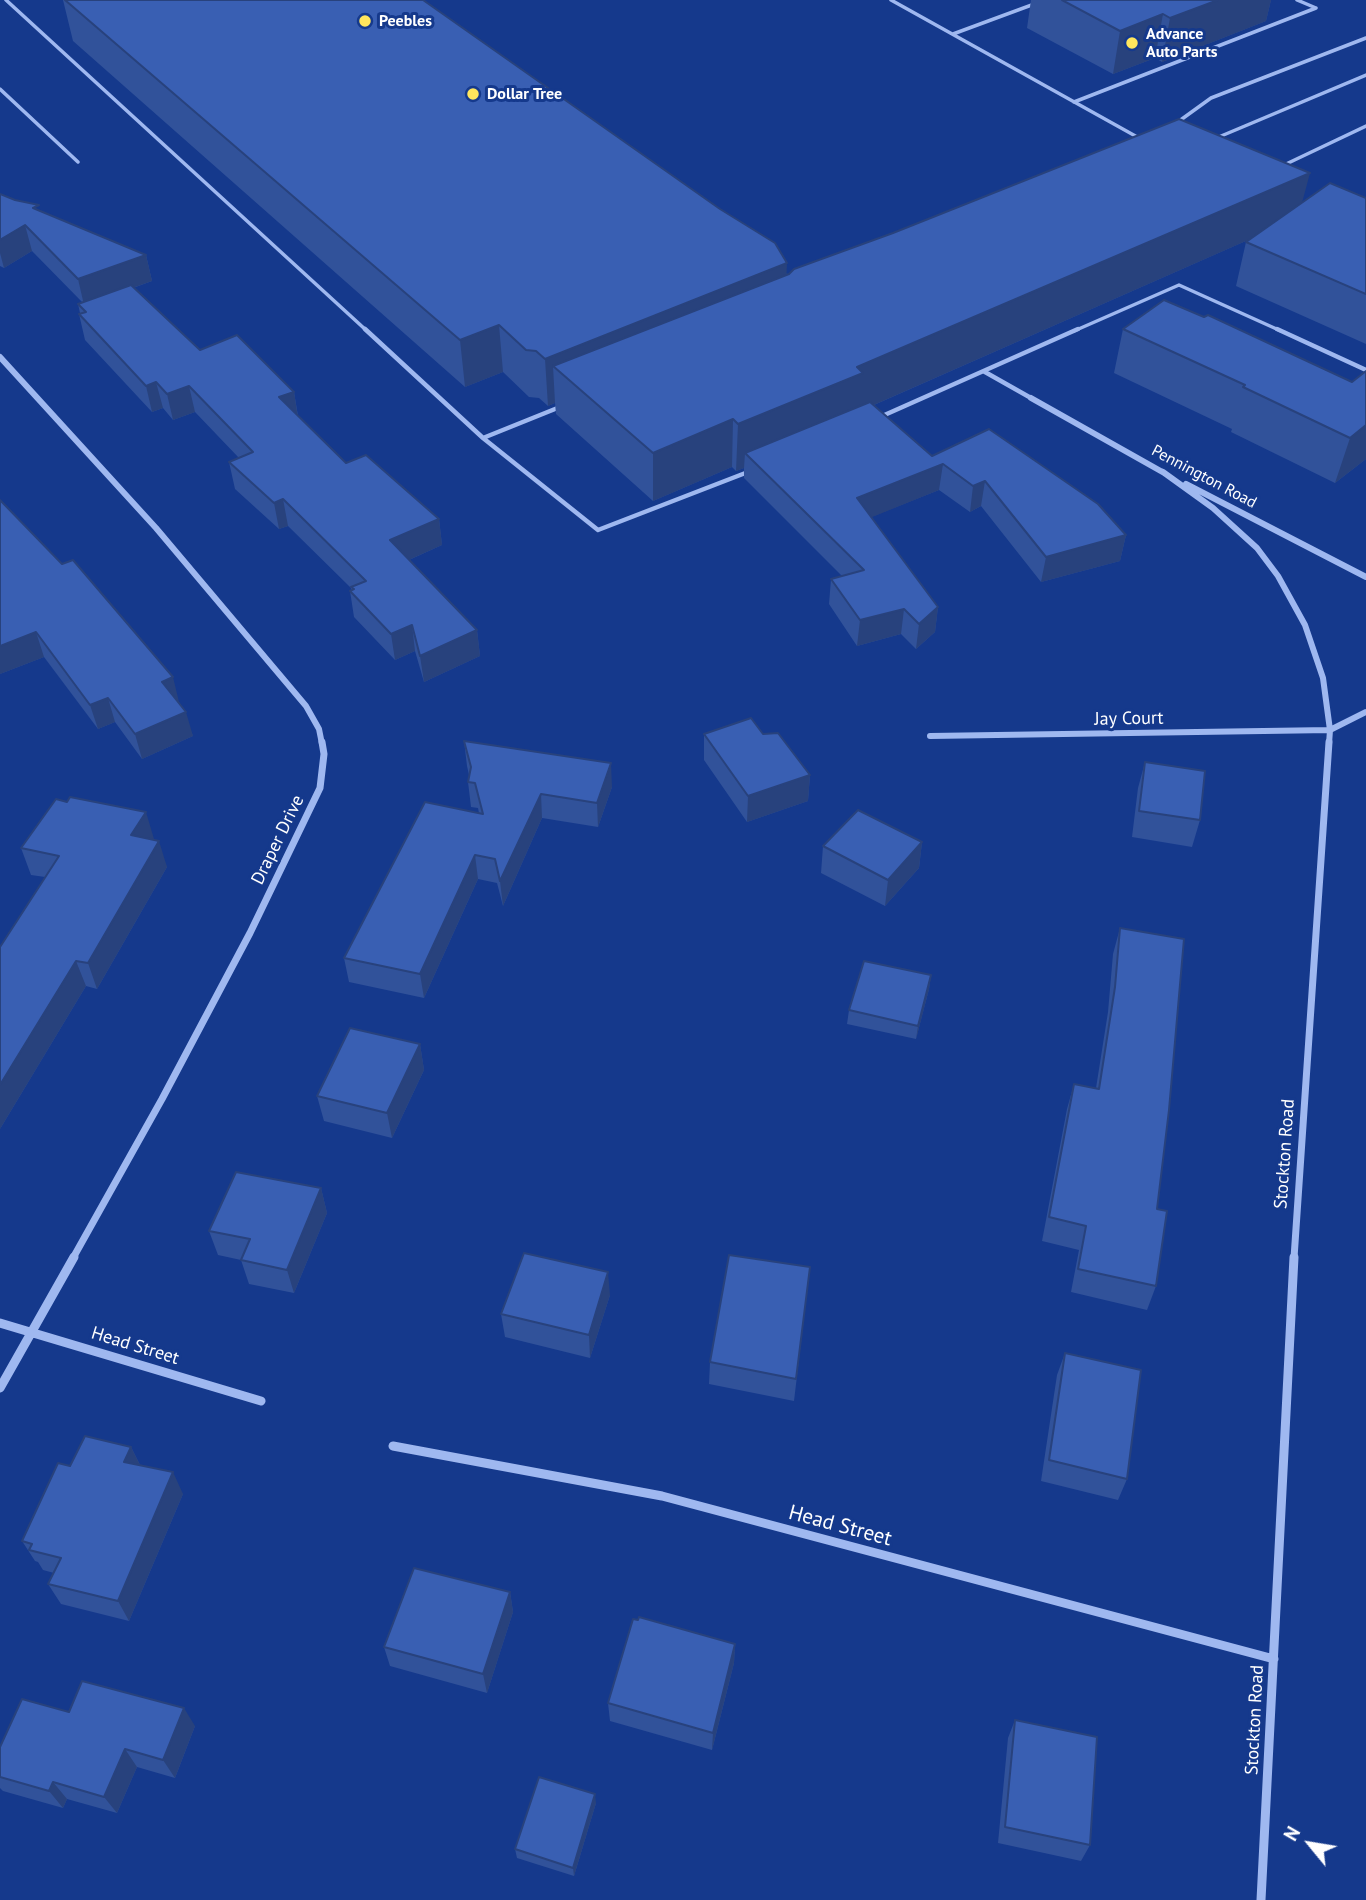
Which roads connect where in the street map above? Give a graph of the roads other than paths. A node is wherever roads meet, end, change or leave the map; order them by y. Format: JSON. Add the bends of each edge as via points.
{"nodes":[{"id":1,"x":6,"y":0,"type":"edge"},
{"id":2,"x":891,"y":0,"type":"edge"},
{"id":3,"x":1045,"y":0,"type":"edge"},
{"id":4,"x":1297,"y":0,"type":"edge"},
{"id":5,"x":952,"y":34,"type":"junction"},
{"id":6,"x":1366,"y":38,"type":"edge"},
{"id":7,"x":1366,"y":75,"type":"edge"},
{"id":8,"x":0,"y":89,"type":"edge"},
{"id":9,"x":1074,"y":102,"type":"junction"},
{"id":10,"x":1366,"y":126,"type":"edge"},
{"id":11,"x":1169,"y":130,"type":"edge"},
{"id":12,"x":1204,"y":141,"type":"edge"},
{"id":13,"x":1147,"y":143,"type":"edge"},
{"id":14,"x":78,"y":162,"type":"dead end"},
{"id":15,"x":1273,"y":170,"type":"edge"},
{"id":16,"x":0,"y":357,"type":"edge"},
{"id":17,"x":1366,"y":370,"type":"edge"},
{"id":18,"x":985,"y":372,"type":"junction"},
{"id":19,"x":1031,"y":398,"type":"joint"},
{"id":20,"x":571,"y":403,"type":"edge"},
{"id":21,"x":872,"y":421,"type":"edge"},
{"id":22,"x":483,"y":438,"type":"junction"},
{"id":23,"x":759,"y":467,"type":"edge"},
{"id":24,"x":1163,"y":472,"type":"junction"},
{"id":25,"x":1366,"y":577,"type":"edge"},
{"id":26,"x":1366,"y":712,"type":"edge"},
{"id":27,"x":1330,"y":730,"type":"junction"},
{"id":28,"x":930,"y":736,"type":"dead end"},
{"id":29,"x":0,"y":1323,"type":"edge"},
{"id":30,"x":30,"y":1331,"type":"junction"},
{"id":31,"x":0,"y":1388,"type":"edge"},
{"id":32,"x":261,"y":1401,"type":"dead end"},
{"id":33,"x":393,"y":1446,"type":"dead end"},
{"id":34,"x":1274,"y":1659,"type":"junction"},
{"id":35,"x":1261,"y":1900,"type":"edge"}],
"edges":[{"from":1,"to":22,"type":"lane"},
{"from":2,"to":5,"type":"lane"},
{"from":3,"to":5,"type":"lane"},
{"from":4,"to":9,"type":"lane","via":[[1317,8]]},
{"from":5,"to":9,"type":"lane"},
{"from":6,"to":11,"type":"lane","via":[[1211,98]]},
{"from":7,"to":12,"type":"lane"},
{"from":8,"to":14,"type":"lane"},
{"from":9,"to":13,"type":"lane"},
{"from":10,"to":15,"type":"lane"},
{"from":16,"to":30,"type":"street","name":"Draper Drive","via":[[156,528],[306,705],[319,729],[324,754],[320,789],[250,933]]},
{"from":17,"to":18,"type":"lane","via":[[1179,285]]},
{"from":18,"to":19,"type":"lane"},
{"from":18,"to":21,"type":"lane"},
{"from":19,"to":24,"type":"street","name":"Pennington Road"},
{"from":20,"to":22,"type":"lane"},
{"from":22,"to":23,"type":"lane","via":[[598,530]]},
{"from":24,"to":25,"type":"street","name":"Pennington Road"},
{"from":24,"to":27,"type":"street","name":"Stockton Road","via":[[1213,508],[1257,548],[1278,576],[1305,625],[1323,678]]},
{"from":26,"to":27,"type":"street"},
{"from":27,"to":28,"type":"street","name":"Jay Court"},
{"from":27,"to":34,"type":"street","name":"Stockton Road","via":[[1289,1330]]},
{"from":29,"to":30,"type":"street","name":"Head Street"},
{"from":30,"to":31,"type":"street","name":"Draper Drive"},
{"from":30,"to":32,"type":"street","name":"Head Street"},
{"from":33,"to":34,"type":"street","name":"Head Street","via":[[662,1496]]},
{"from":34,"to":35,"type":"street","name":"Stockton Road"}]}
